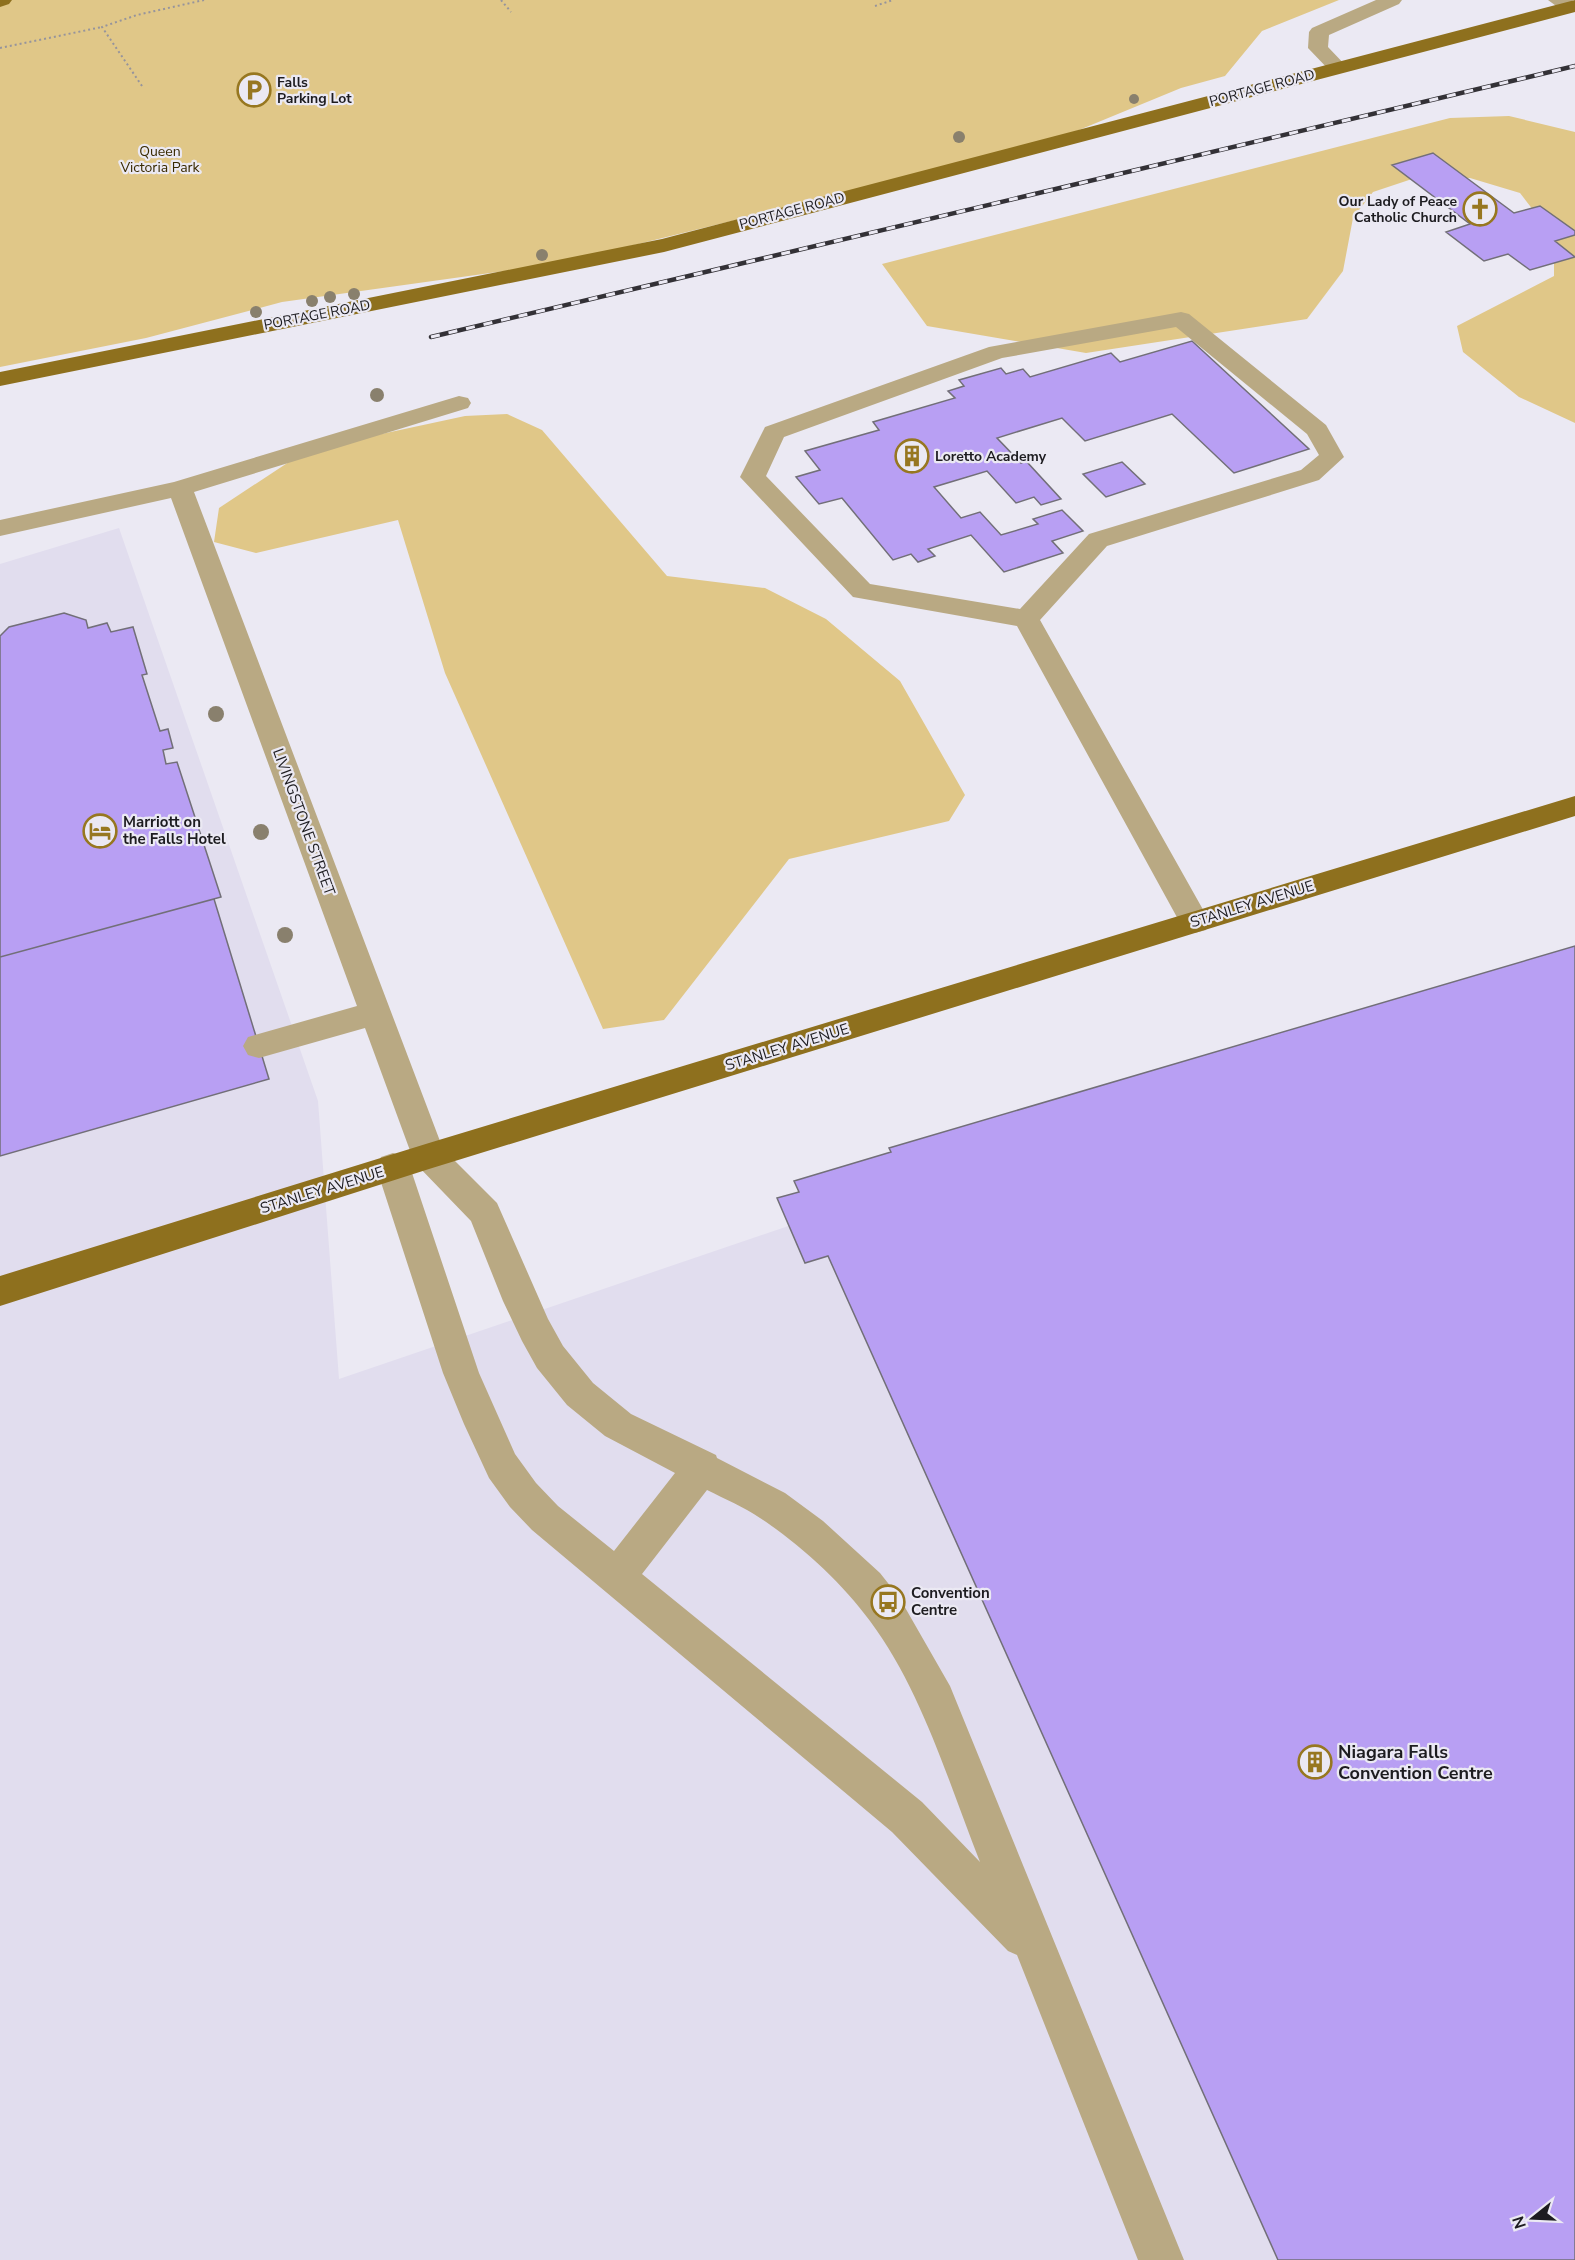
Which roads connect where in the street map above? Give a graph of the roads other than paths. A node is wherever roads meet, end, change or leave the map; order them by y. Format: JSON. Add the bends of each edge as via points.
{"nodes":[{"id":1,"x":1392,"y":0,"type":"edge"},
{"id":2,"x":1568,"y":4,"type":"edge"},
{"id":3,"x":1338,"y":68,"type":"junction"},
{"id":4,"x":0,"y":379,"type":"edge"},
{"id":5,"x":459,"y":403,"type":"dead end"},
{"id":6,"x":180,"y":488,"type":"junction"},
{"id":7,"x":0,"y":528,"type":"edge"},
{"id":8,"x":1026,"y":620,"type":"junction"},
{"id":9,"x":1575,"y":806,"type":"edge"},
{"id":10,"x":1195,"y":922,"type":"junction"},
{"id":11,"x":371,"y":1002,"type":"junction"},
{"id":12,"x":255,"y":1036,"type":"dead end"},
{"id":13,"x":429,"y":1156,"type":"junction"},
{"id":14,"x":393,"y":1167,"type":"junction"},
{"id":15,"x":0,"y":1291,"type":"edge"},
{"id":16,"x":703,"y":1467,"type":"junction"},
{"id":17,"x":616,"y":1578,"type":"junction"},
{"id":18,"x":1035,"y":1948,"type":"junction"},
{"id":19,"x":1161,"y":2260,"type":"edge"}],
"edges":[{"from":1,"to":3,"type":"street","via":[[1319,32],[1318,48]]},
{"from":2,"to":3,"type":"main road","name":"PORTAGE ROAD"},
{"from":3,"to":4,"type":"main road","name":"PORTAGE ROAD","via":[[664,244]]},
{"from":5,"to":6,"type":"street"},
{"from":6,"to":7,"type":"street"},
{"from":6,"to":11,"type":"street","name":"LIVINGSTONE STREET"},
{"from":8,"to":8,"type":"street","via":[[862,591],[753,477],[774,432],[997,352],[1181,319],[1317,430],[1332,457],[1310,475],[1098,540]]},
{"from":8,"to":10,"type":"street"},
{"from":9,"to":10,"type":"main road","name":"STANLEY AVENUE"},
{"from":10,"to":13,"type":"main road","name":"STANLEY AVENUE"},
{"from":11,"to":12,"type":"street"},
{"from":11,"to":13,"type":"street","name":"LIVINGSTONE STREET"},
{"from":13,"to":14,"type":"main road","name":"STANLEY AVENUE"},
{"from":13,"to":16,"type":"street","via":[[485,1213],[535,1330],[550,1357],[580,1394],[618,1425]]},
{"from":14,"to":15,"type":"main road","name":"STANLEY AVENUE"},
{"from":14,"to":17,"type":"street","via":[[461,1373],[502,1466],[545,1518]]},
{"from":16,"to":17,"type":"street"},
{"from":16,"to":18,"type":"street","via":[[772,1505],[810,1533],[866,1586],[885,1610],[936,1700]]},
{"from":17,"to":18,"type":"street","via":[[906,1817]]},
{"from":18,"to":19,"type":"street"}]}
